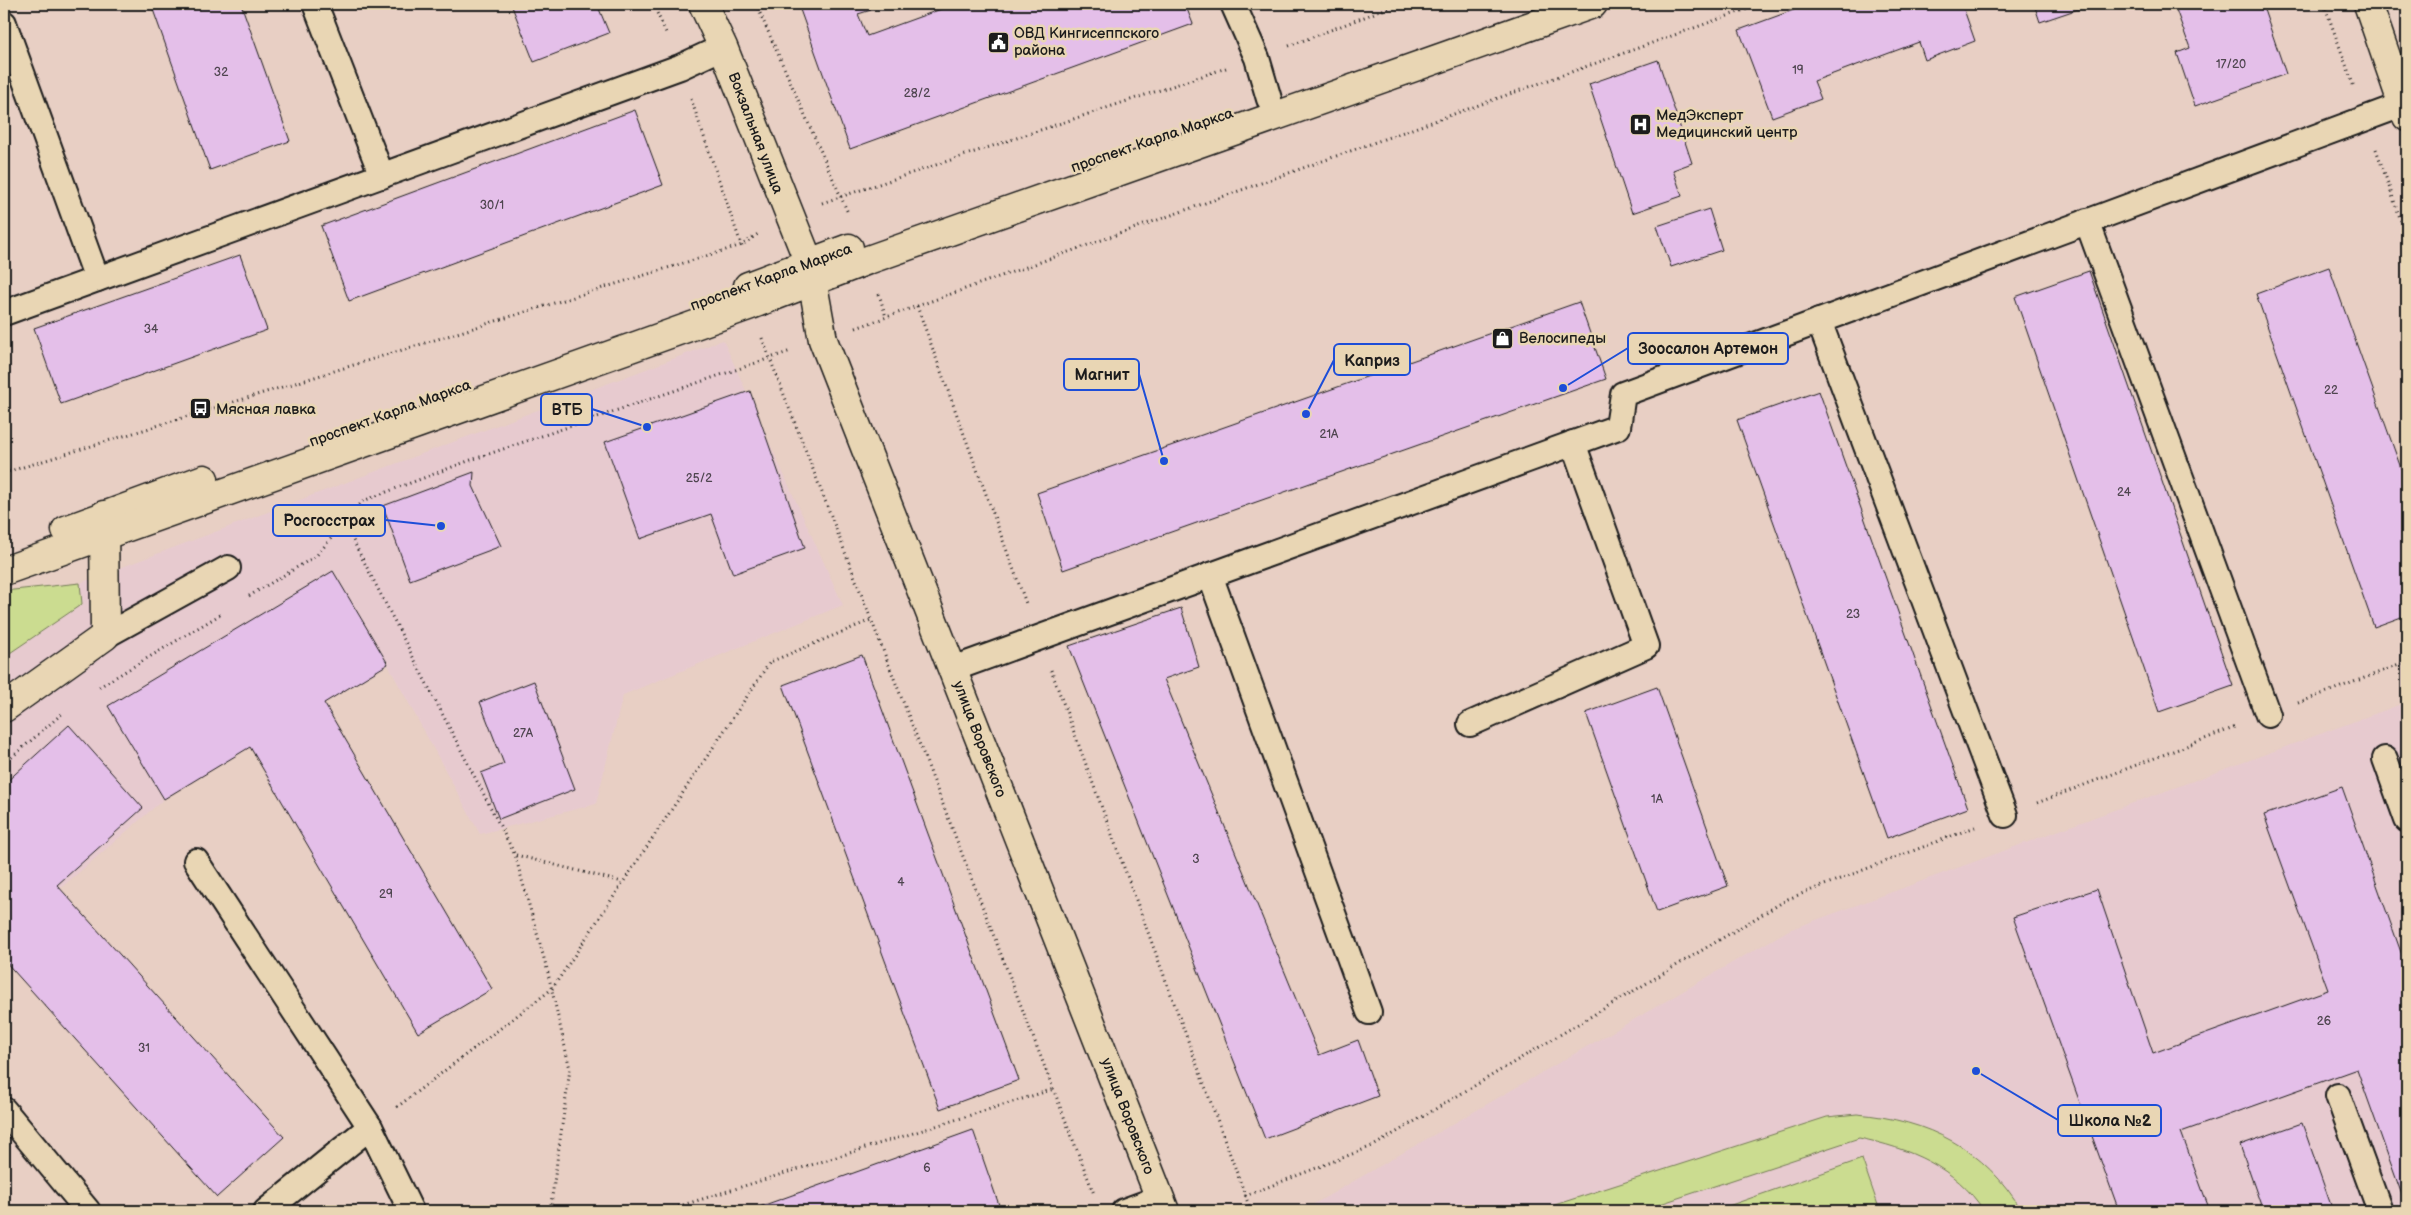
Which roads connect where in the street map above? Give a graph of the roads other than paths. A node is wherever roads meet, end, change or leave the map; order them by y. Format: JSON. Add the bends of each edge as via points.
{"nodes":[{"id":1,"x":315,"y":4,"type":"edge"},
{"id":2,"x":703,"y":4,"type":"edge"},
{"id":3,"x":1233,"y":4,"type":"edge"},
{"id":4,"x":1540,"y":4,"type":"edge"},
{"id":5,"x":1593,"y":4,"type":"edge"},
{"id":6,"x":2368,"y":4,"type":"edge"},
{"id":7,"x":4,"y":23,"type":"edge"},
{"id":8,"x":723,"y":47,"type":"junction"},
{"id":9,"x":1269,"y":99,"type":"junction"},
{"id":10,"x":2406,"y":108,"type":"edge"},
{"id":11,"x":382,"y":176,"type":"junction"},
{"id":12,"x":2087,"y":221,"type":"junction"},
{"id":13,"x":864,"y":252,"type":"junction"},
{"id":14,"x":811,"y":273,"type":"junction"},
{"id":15,"x":97,"y":279,"type":"junction"},
{"id":16,"x":4,"y":313,"type":"edge"},
{"id":17,"x":1819,"y":321,"type":"junction"},
{"id":18,"x":1573,"y":443,"type":"junction"},
{"id":19,"x":105,"y":525,"type":"junction"},
{"id":20,"x":4,"y":554,"type":"edge"},
{"id":21,"x":228,"y":568,"type":"dead end"},
{"id":22,"x":4,"y":571,"type":"edge"},
{"id":23,"x":1210,"y":575,"type":"junction"},
{"id":24,"x":105,"y":636,"type":"junction"},
{"id":25,"x":952,"y":669,"type":"junction"},
{"id":26,"x":4,"y":708,"type":"edge"},
{"id":27,"x":2268,"y":715,"type":"road end"},
{"id":28,"x":1470,"y":724,"type":"dead end"},
{"id":29,"x":2385,"y":759,"type":"dead end"},
{"id":30,"x":2005,"y":815,"type":"road end"},
{"id":31,"x":2407,"y":820,"type":"edge"},
{"id":32,"x":196,"y":861,"type":"dead end"},
{"id":33,"x":1369,"y":1012,"type":"dead end"},
{"id":34,"x":2338,"y":1096,"type":"dead end"},
{"id":35,"x":4,"y":1110,"type":"edge"},
{"id":36,"x":370,"y":1127,"type":"junction"},
{"id":37,"x":1163,"y":1205,"type":"edge"},
{"id":38,"x":88,"y":1211,"type":"edge"},
{"id":39,"x":266,"y":1211,"type":"edge"},
{"id":40,"x":411,"y":1211,"type":"edge"},
{"id":41,"x":1124,"y":1211,"type":"edge"},
{"id":42,"x":2380,"y":1211,"type":"edge"}],
"edges":[{"from":1,"to":11,"type":"lane"},
{"from":2,"to":8,"type":"main road","name":"Вокзальная улица"},
{"from":3,"to":9,"type":"lane","via":[[1257,58]]},
{"from":4,"to":9,"type":"main road","name":"проспект Карла Маркса"},
{"from":5,"to":13,"type":"main road"},
{"from":6,"to":10,"type":"main road"},
{"from":7,"to":15,"type":"lane"},
{"from":8,"to":11,"type":"lane","via":[[680,67]]},
{"from":8,"to":14,"type":"main road","name":"Вокзальная улица"},
{"from":9,"to":13,"type":"main road","name":"проспект Карла Маркса"},
{"from":10,"to":12,"type":"lane"},
{"from":11,"to":15,"type":"lane"},
{"from":12,"to":17,"type":"lane"},
{"from":12,"to":27,"type":"lane"},
{"from":13,"to":14,"type":"main road","name":"проспект Карла Маркса"},
{"from":14,"to":19,"type":"main road","name":"проспект Карла Маркса"},
{"from":14,"to":25,"type":"main road","name":"улица Воровского","via":[[823,340]]},
{"from":15,"to":16,"type":"lane"},
{"from":17,"to":18,"type":"lane","via":[[1624,394],[1618,426]]},
{"from":17,"to":30,"type":"lane"},
{"from":18,"to":23,"type":"lane"},
{"from":18,"to":28,"type":"lane","via":[[1646,646]]},
{"from":19,"to":20,"type":"main road","name":"проспект Карла Маркса"},
{"from":19,"to":22,"type":"main road"},
{"from":19,"to":24,"type":"main road"},
{"from":21,"to":24,"type":"lane"},
{"from":23,"to":25,"type":"lane"},
{"from":23,"to":33,"type":"lane"},
{"from":24,"to":26,"type":"main road"},
{"from":25,"to":37,"type":"main road","name":"улица Воровского"},
{"from":29,"to":31,"type":"lane"},
{"from":32,"to":36,"type":"lane"},
{"from":34,"to":42,"type":"lane"},
{"from":35,"to":38,"type":"lane"},
{"from":36,"to":39,"type":"lane"},
{"from":36,"to":40,"type":"lane"},
{"from":37,"to":41,"type":"lane"}]}
